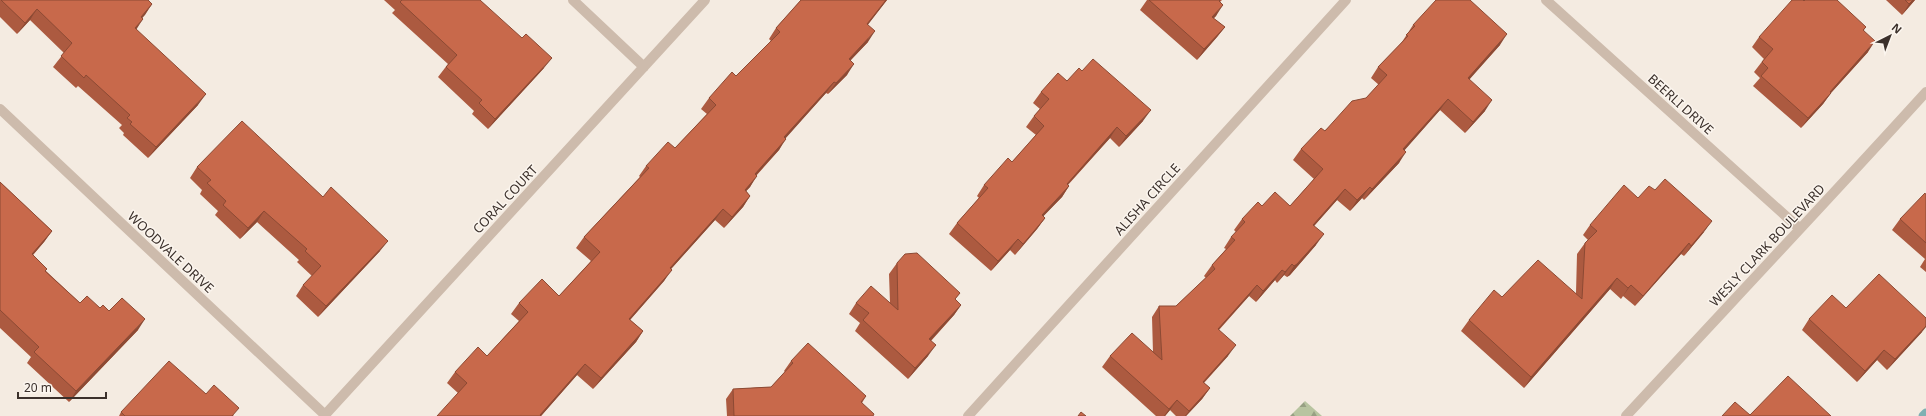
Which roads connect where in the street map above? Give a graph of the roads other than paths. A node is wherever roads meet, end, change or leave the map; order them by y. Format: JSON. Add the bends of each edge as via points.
{"nodes":[{"id":1,"x":574,"y":0,"type":"edge"},
{"id":2,"x":705,"y":0,"type":"edge"},
{"id":3,"x":1346,"y":0,"type":"edge"},
{"id":4,"x":1546,"y":0,"type":"edge"},
{"id":5,"x":644,"y":67,"type":"junction"},
{"id":6,"x":1926,"y":92,"type":"edge"},
{"id":7,"x":0,"y":109,"type":"edge"},
{"id":8,"x":1799,"y":228,"type":"junction"},
{"id":9,"x":324,"y":415,"type":"edge"},
{"id":10,"x":968,"y":416,"type":"edge"},
{"id":11,"x":1626,"y":416,"type":"edge"}],
"edges":[{"from":1,"to":5,"type":"street"},
{"from":2,"to":5,"type":"street","name":"CORAL COURT"},
{"from":3,"to":10,"type":"street","name":"ALISHA CIRCLE"},
{"from":4,"to":8,"type":"street","name":"BEERLI DRIVE"},
{"from":5,"to":9,"type":"street","name":"CORAL COURT"},
{"from":6,"to":8,"type":"street","name":"WESLY CLARK BOULEVARD","via":[[1858,168]]},
{"from":7,"to":9,"type":"street","name":"WOODVALE DRIVE"},
{"from":8,"to":11,"type":"street","name":"WESLY CLARK BOULEVARD"}]}
